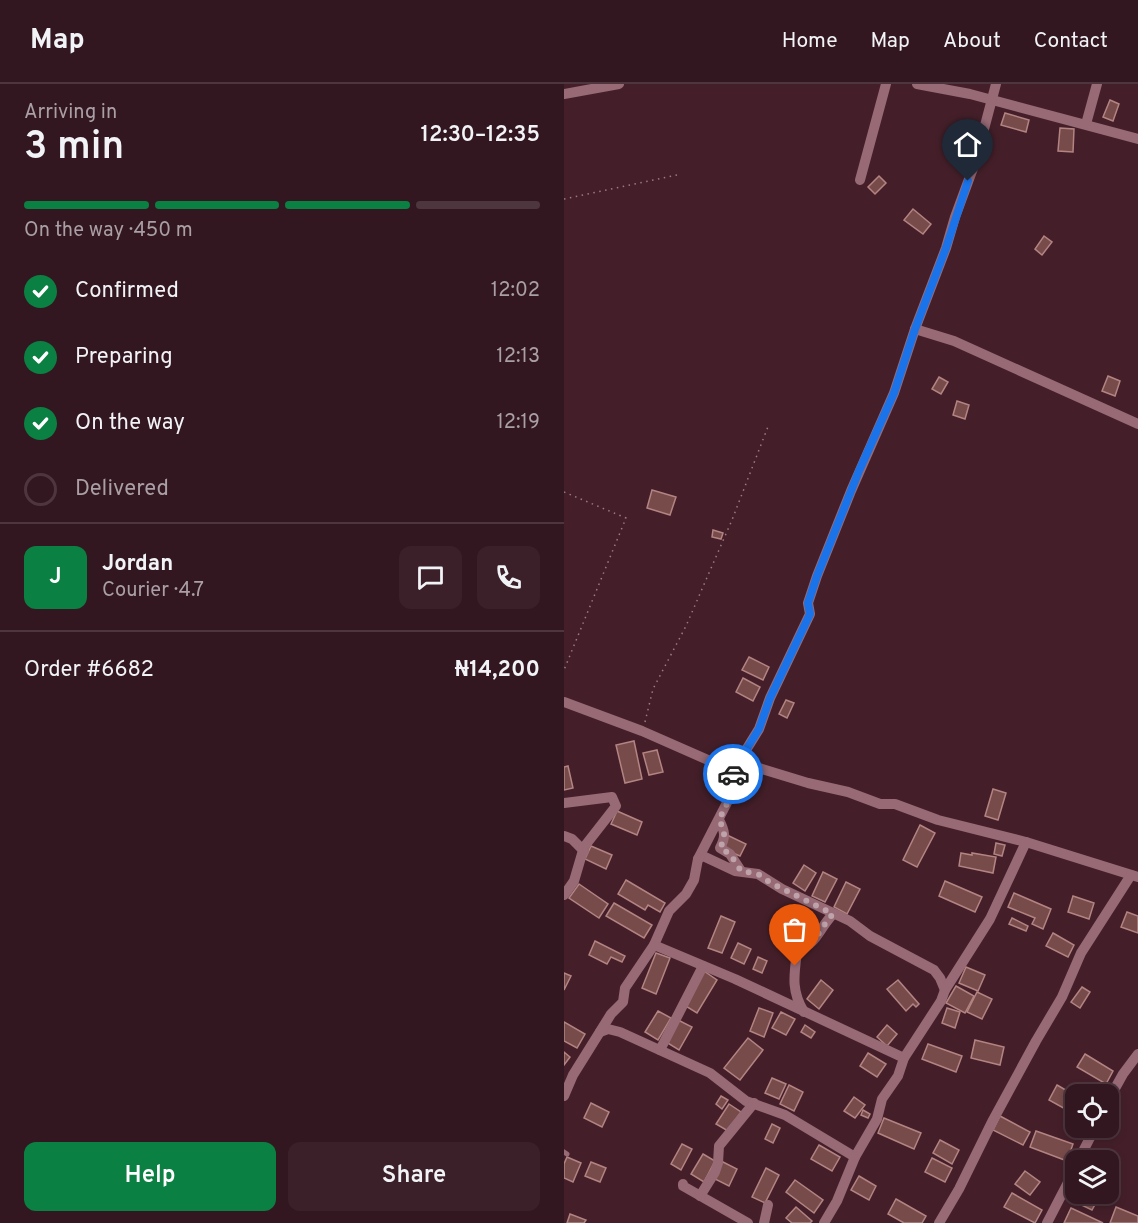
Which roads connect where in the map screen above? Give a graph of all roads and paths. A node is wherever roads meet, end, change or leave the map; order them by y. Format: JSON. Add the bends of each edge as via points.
{"nodes":[{"id":1,"x":619,"y":84,"type":"edge"},
{"id":2,"x":886,"y":84,"type":"edge"},
{"id":3,"x":916,"y":84,"type":"edge"},
{"id":4,"x":996,"y":84,"type":"edge"},
{"id":5,"x":1097,"y":84,"type":"edge"},
{"id":6,"x":564,"y":94,"type":"edge"},
{"id":7,"x":992,"y":101,"type":"junction"},
{"id":8,"x":1086,"y":124,"type":"junction"},
{"id":9,"x":1138,"y":139,"type":"edge"},
{"id":10,"x":677,"y":175,"type":"dead end"},
{"id":11,"x":860,"y":180,"type":"dead end"},
{"id":12,"x":564,"y":199,"type":"edge"},
{"id":13,"x":915,"y":329,"type":"junction"},
{"id":14,"x":769,"y":424,"type":"dead end"},
{"id":15,"x":1138,"y":424,"type":"edge"},
{"id":16,"x":564,"y":492,"type":"edge"},
{"id":17,"x":564,"y":670,"type":"edge"},
{"id":18,"x":564,"y":702,"type":"edge"},
{"id":19,"x":642,"y":731,"type":"junction"},
{"id":20,"x":733,"y":771,"type":"junction"},
{"id":21,"x":564,"y":803,"type":"edge"},
{"id":22,"x":719,"y":820,"type":"junction"},
{"id":23,"x":564,"y":836,"type":"edge"},
{"id":24,"x":1026,"y":842,"type":"junction"},
{"id":25,"x":584,"y":851,"type":"junction"},
{"id":26,"x":699,"y":859,"type":"junction"},
{"id":27,"x":741,"y":871,"type":"junction"},
{"id":28,"x":1135,"y":876,"type":"edge"},
{"id":29,"x":564,"y":895,"type":"edge"},
{"id":30,"x":833,"y":914,"type":"junction"},
{"id":31,"x":654,"y":945,"type":"junction"},
{"id":32,"x":703,"y":966,"type":"junction"},
{"id":33,"x":945,"y":990,"type":"junction"},
{"id":34,"x":804,"y":1012,"type":"junction"},
{"id":35,"x":600,"y":1032,"type":"junction"},
{"id":36,"x":660,"y":1050,"type":"junction"},
{"id":37,"x":1138,"y":1054,"type":"edge"},
{"id":38,"x":904,"y":1058,"type":"junction"},
{"id":39,"x":1118,"y":1084,"type":"edge"},
{"id":40,"x":564,"y":1096,"type":"edge"},
{"id":41,"x":754,"y":1103,"type":"junction"},
{"id":42,"x":855,"y":1157,"type":"junction"},
{"id":43,"x":683,"y":1184,"type":"dead end"},
{"id":44,"x":1065,"y":1188,"type":"edge"},
{"id":45,"x":699,"y":1196,"type":"junction"},
{"id":46,"x":768,"y":1205,"type":"dead end"},
{"id":47,"x":748,"y":1223,"type":"edge"},
{"id":48,"x":764,"y":1223,"type":"edge"},
{"id":49,"x":824,"y":1223,"type":"edge"},
{"id":50,"x":939,"y":1223,"type":"edge"},
{"id":51,"x":1047,"y":1223,"type":"edge"}],
"edges":[{"from":1,"to":6,"type":"street"},
{"from":2,"to":11,"type":"street"},
{"from":3,"to":7,"type":"street"},
{"from":4,"to":7,"type":"street"},
{"from":5,"to":8,"type":"street"},
{"from":7,"to":8,"type":"street"},
{"from":7,"to":13,"type":"street","via":[[975,163]]},
{"from":8,"to":9,"type":"street"},
{"from":10,"to":12,"type":"path"},
{"from":13,"to":15,"type":"street","via":[[954,341]]},
{"from":13,"to":20,"type":"street","via":[[894,393],[817,576],[808,603],[810,614],[759,729]]},
{"from":14,"to":19,"type":"path","via":[[686,626],[653,689]]},
{"from":16,"to":17,"type":"path","via":[[626,518]]},
{"from":18,"to":19,"type":"street"},
{"from":19,"to":20,"type":"street"},
{"from":20,"to":22,"type":"street","via":[[734,789]]},
{"from":20,"to":24,"type":"street","via":[[759,768]]},
{"from":21,"to":25,"type":"street","via":[[601,797],[612,797],[615,801],[612,813]]},
{"from":22,"to":26,"type":"street"},
{"from":22,"to":27,"type":"street","via":[[725,832],[720,848],[730,854]]},
{"from":23,"to":25,"type":"street"},
{"from":24,"to":28,"type":"street"},
{"from":24,"to":33,"type":"street","via":[[990,919]]},
{"from":25,"to":29,"type":"street","via":[[574,881]]},
{"from":26,"to":27,"type":"street","via":[[704,856]]},
{"from":26,"to":31,"type":"street","via":[[694,880],[669,911]]},
{"from":27,"to":30,"type":"street","via":[[758,874]]},
{"from":28,"to":50,"type":"street","via":[[1081,953],[1062,996]]},
{"from":30,"to":33,"type":"street","via":[[934,970]]},
{"from":30,"to":34,"type":"street","via":[[813,942],[797,952],[793,976]]},
{"from":31,"to":32,"type":"street"},
{"from":31,"to":35,"type":"street","via":[[625,988],[623,1002]]},
{"from":32,"to":34,"type":"street"},
{"from":32,"to":36,"type":"street"},
{"from":33,"to":38,"type":"street","via":[[942,1002]]},
{"from":34,"to":38,"type":"street"},
{"from":35,"to":36,"type":"street","via":[[620,1032]]},
{"from":35,"to":40,"type":"street"},
{"from":36,"to":41,"type":"street","via":[[710,1073],[739,1097]]},
{"from":37,"to":39,"type":"street"},
{"from":38,"to":42,"type":"street"},
{"from":41,"to":42,"type":"street","via":[[784,1115]]},
{"from":41,"to":45,"type":"street","via":[[719,1146],[718,1163]]},
{"from":42,"to":49,"type":"street"},
{"from":43,"to":45,"type":"street"},
{"from":44,"to":51,"type":"street"},
{"from":45,"to":47,"type":"street"},
{"from":46,"to":48,"type":"street"}]}
